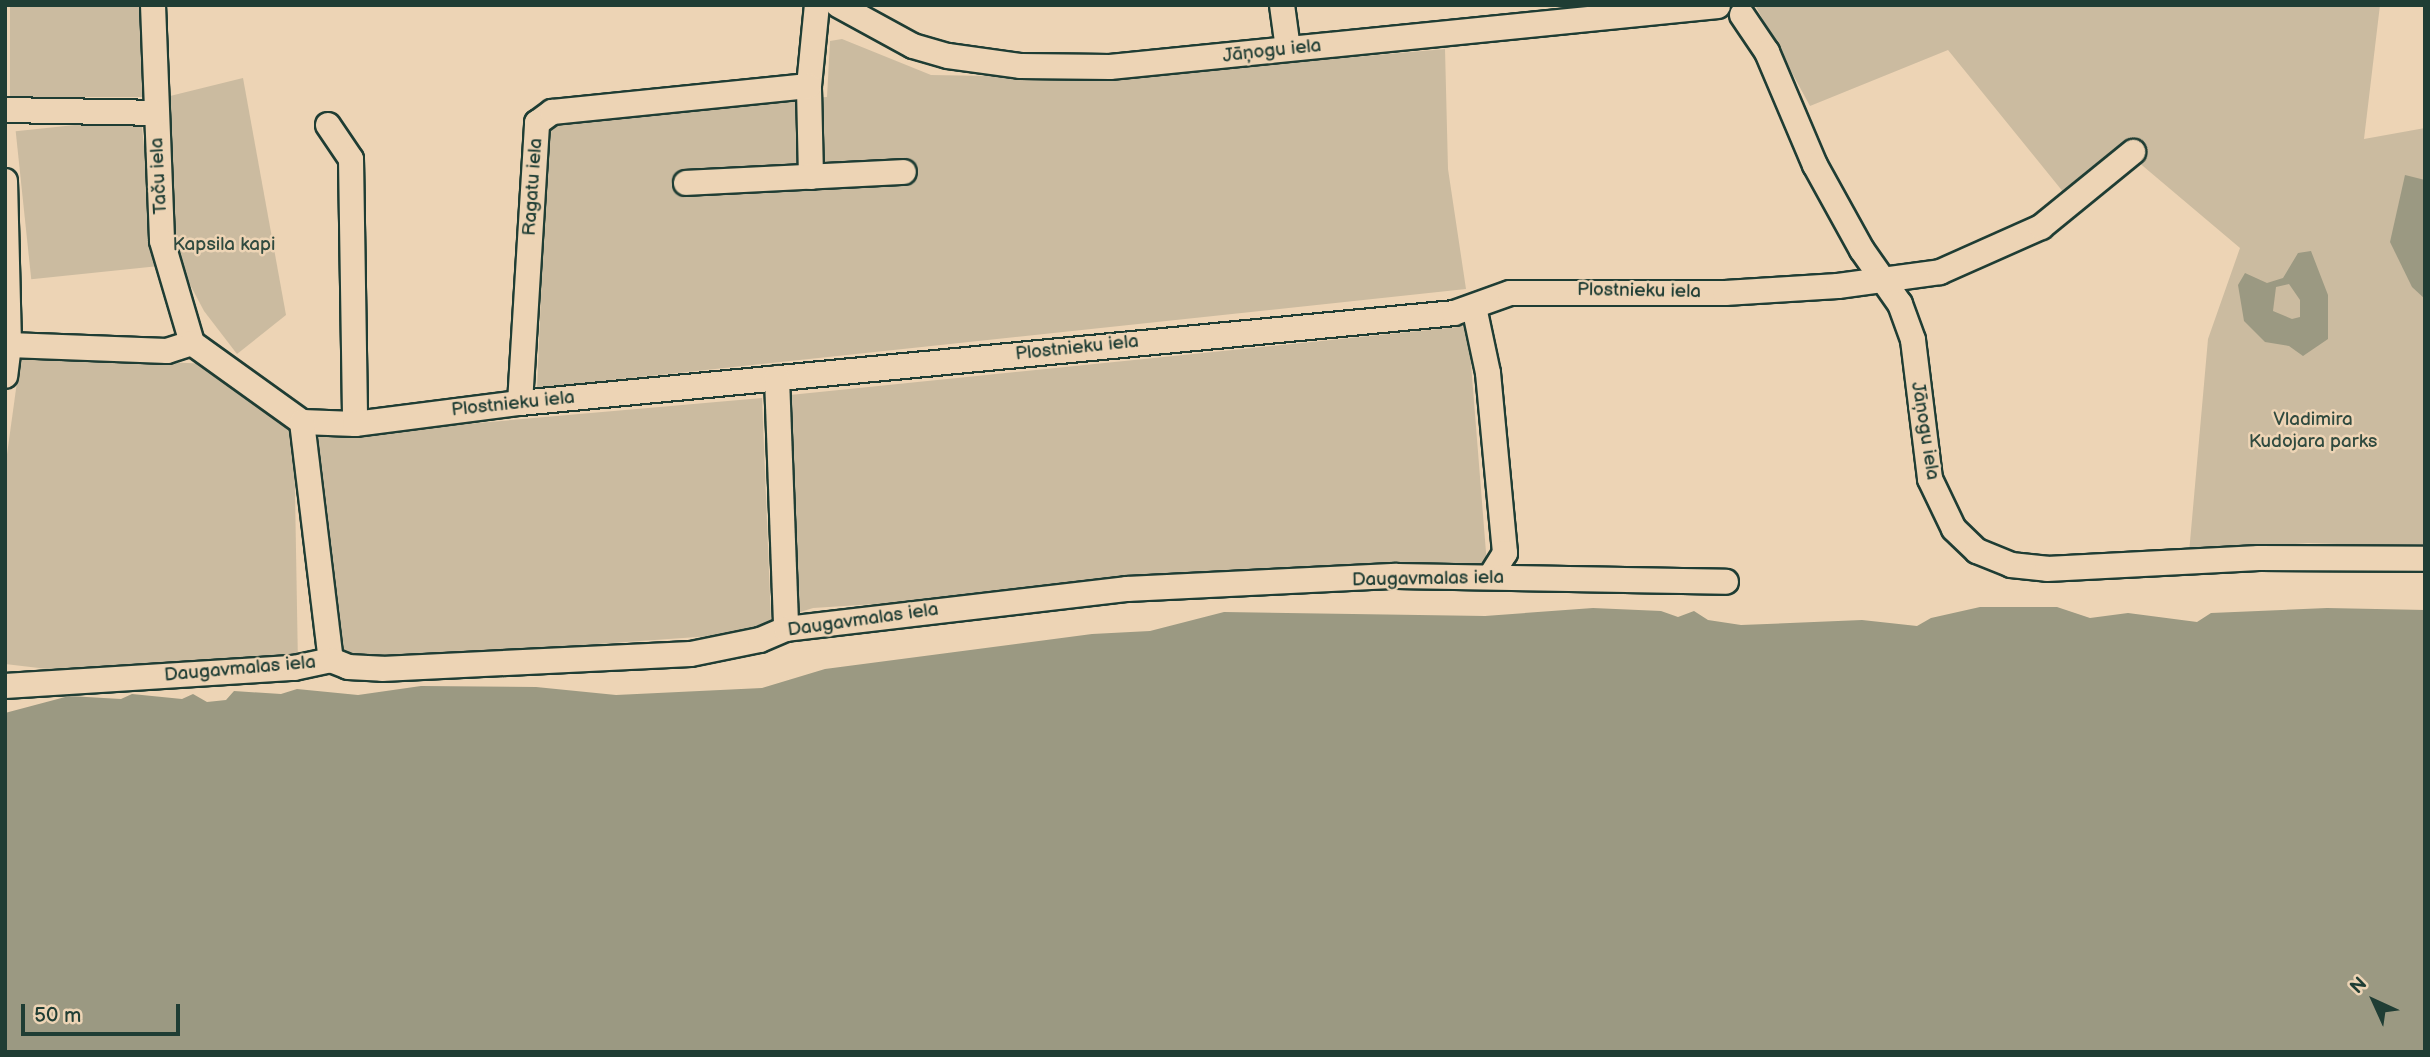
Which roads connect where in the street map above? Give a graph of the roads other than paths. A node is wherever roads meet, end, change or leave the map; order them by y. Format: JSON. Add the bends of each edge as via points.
{"nodes":[{"id":1,"x":153,"y":5,"type":"edge"},
{"id":2,"x":817,"y":5,"type":"edge"},
{"id":3,"x":838,"y":5,"type":"edge"},
{"id":4,"x":1282,"y":5,"type":"edge"},
{"id":5,"x":1718,"y":6,"type":"edge"},
{"id":6,"x":1745,"y":10,"type":"edge"},
{"id":7,"x":1287,"y":49,"type":"junction"},
{"id":8,"x":809,"y":86,"type":"junction"},
{"id":9,"x":5,"y":110,"type":"edge"},
{"id":10,"x":156,"y":113,"type":"junction"},
{"id":11,"x":328,"y":125,"type":"dead end"},
{"id":12,"x":2133,"y":152,"type":"dead end"},
{"id":13,"x":904,"y":172,"type":"dead end"},
{"id":14,"x":810,"y":177,"type":"junction"},
{"id":15,"x":5,"y":181,"type":"edge"},
{"id":16,"x":686,"y":183,"type":"dead end"},
{"id":17,"x":1883,"y":280,"type":"junction"},
{"id":18,"x":1474,"y":307,"type":"junction"},
{"id":19,"x":192,"y":343,"type":"junction"},
{"id":20,"x":9,"y":345,"type":"junction"},
{"id":21,"x":5,"y":376,"type":"edge"},
{"id":22,"x":777,"y":378,"type":"junction"},
{"id":23,"x":520,"y":403,"type":"junction"},
{"id":24,"x":302,"y":422,"type":"junction"},
{"id":25,"x":355,"y":424,"type":"junction"},
{"id":26,"x":2425,"y":559,"type":"edge"},
{"id":27,"x":1490,"y":577,"type":"junction"},
{"id":28,"x":1726,"y":582,"type":"dead end"},
{"id":29,"x":786,"y":629,"type":"junction"},
{"id":30,"x":331,"y":660,"type":"junction"},
{"id":31,"x":5,"y":685,"type":"edge"}],
"edges":[{"from":1,"to":10,"type":"street","name":"Taču iela"},
{"from":2,"to":8,"type":"street"},
{"from":3,"to":7,"type":"street","name":"Jāņogu iela","via":[[913,46],[1021,66],[1110,67]]},
{"from":4,"to":7,"type":"street"},
{"from":5,"to":6,"type":"street","name":"Jāņogu iela","via":[[1727,18]]},
{"from":5,"to":7,"type":"street","name":"Jāņogu iela"},
{"from":6,"to":17,"type":"street","name":"Jāņogu iela","via":[[1815,165]]},
{"from":8,"to":14,"type":"street"},
{"from":8,"to":23,"type":"street","name":"Ragatu iela","via":[[558,111],[537,123]]},
{"from":9,"to":10,"type":"street"},
{"from":10,"to":19,"type":"street","name":"Taču iela","via":[[162,241]]},
{"from":11,"to":25,"type":"street","via":[[351,159]]},
{"from":12,"to":17,"type":"street","name":"Plostnieku iela","via":[[2041,227],[1940,272]]},
{"from":13,"to":14,"type":"street"},
{"from":14,"to":16,"type":"street"},
{"from":15,"to":20,"type":"street"},
{"from":17,"to":18,"type":"street","name":"Plostnieku iela","via":[[1725,293],[1510,293]]},
{"from":17,"to":26,"type":"street","name":"Jāņogu iela","via":[[1900,304],[1913,340],[1934,489],[1954,529],[1990,558],[2047,569],[2259,558]]},
{"from":18,"to":22,"type":"street","name":"Plostnieku iela","via":[[1305,329]]},
{"from":18,"to":27,"type":"street","via":[[1488,373],[1505,553]]},
{"from":19,"to":20,"type":"street","via":[[167,351]]},
{"from":19,"to":24,"type":"street"},
{"from":20,"to":21,"type":"street"},
{"from":22,"to":23,"type":"street","name":"Plostnieku iela"},
{"from":22,"to":29,"type":"street"},
{"from":23,"to":25,"type":"street","name":"Plostnieku iela"},
{"from":24,"to":25,"type":"street","name":"Plostnieku iela"},
{"from":24,"to":30,"type":"street"},
{"from":27,"to":28,"type":"street","name":"Daugavmalas iela"},
{"from":27,"to":29,"type":"street","name":"Daugavmalas iela","via":[[1397,576],[1127,589]]},
{"from":29,"to":30,"type":"street","name":"Daugavmalas iela","via":[[760,640],[691,654],[611,660],[382,669],[348,667]]},
{"from":30,"to":31,"type":"street","name":"Daugavmalas iela","via":[[294,667]]}]}
